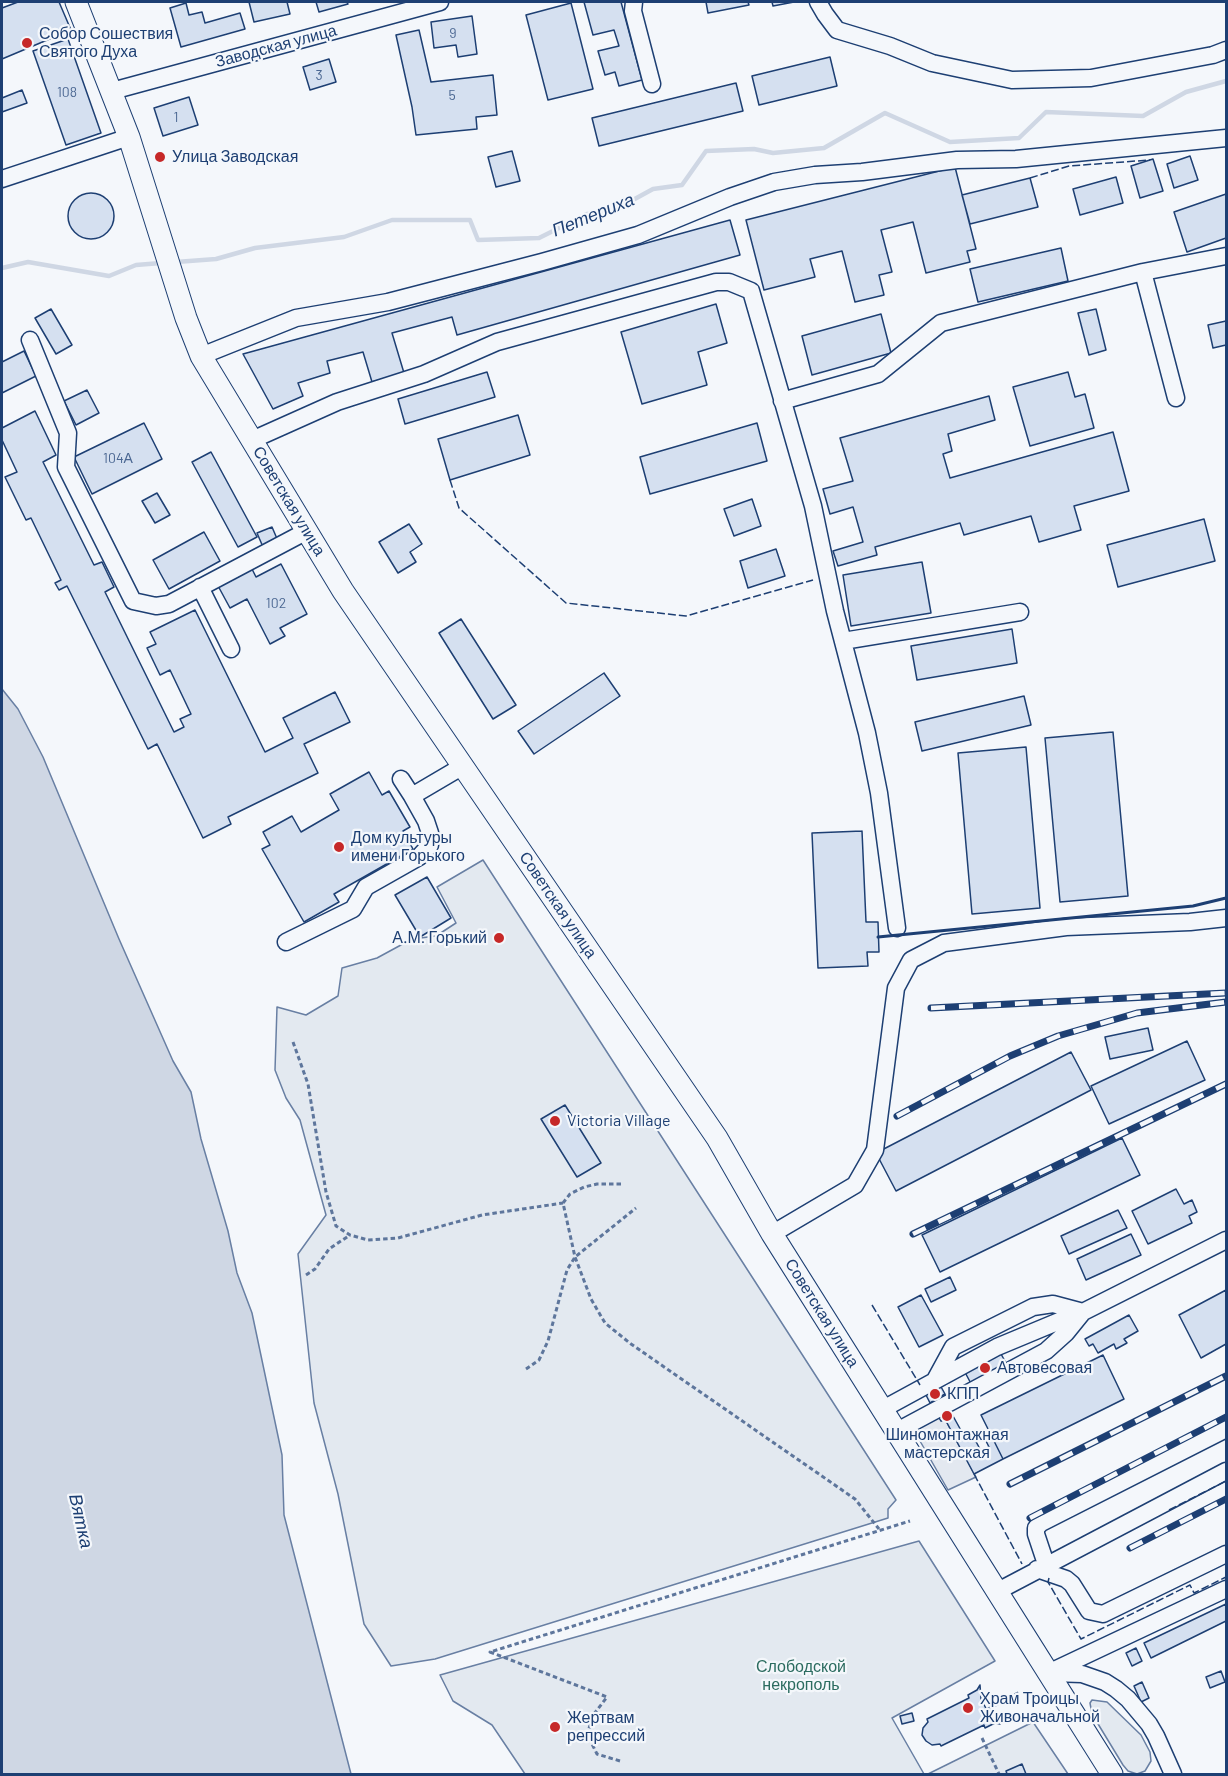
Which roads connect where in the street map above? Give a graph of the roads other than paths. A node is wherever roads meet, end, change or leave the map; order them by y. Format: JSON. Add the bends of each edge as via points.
{"nodes":[{"id":1,"x":76,"y":2,"type":"edge"},
{"id":2,"x":440,"y":2,"type":"edge"},
{"id":3,"x":634,"y":2,"type":"edge"},
{"id":4,"x":818,"y":2,"type":"edge"},
{"id":5,"x":1227,"y":50,"type":"edge"},
{"id":6,"x":652,"y":84,"type":"dead end"},
{"id":7,"x":112,"y":91,"type":"junction"},
{"id":8,"x":129,"y":137,"type":"junction"},
{"id":9,"x":1227,"y":138,"type":"edge"},
{"id":10,"x":2,"y":179,"type":"edge"},
{"id":11,"x":1227,"y":256,"type":"edge"},
{"id":12,"x":1143,"y":272,"type":"junction"},
{"id":13,"x":30,"y":340,"type":"dead end"},
{"id":14,"x":201,"y":356,"type":"junction"},
{"id":15,"x":1176,"y":398,"type":"dead end"},
{"id":16,"x":782,"y":401,"type":"junction"},
{"id":17,"x":252,"y":440,"type":"junction"},
{"id":18,"x":307,"y":531,"type":"junction"},
{"id":19,"x":200,"y":587,"type":"junction"},
{"id":20,"x":1020,"y":612,"type":"dead end"},
{"id":21,"x":843,"y":641,"type":"junction"},
{"id":22,"x":231,"y":649,"type":"dead end"},
{"id":23,"x":463,"y":766,"type":"junction"},
{"id":24,"x":402,"y":779,"type":"dead end"},
{"id":25,"x":412,"y":796,"type":"junction"},
{"id":26,"x":1227,"y":918,"type":"edge"},
{"id":27,"x":897,"y":928,"type":"dead end"},
{"id":28,"x":286,"y":942,"type":"dead end"},
{"id":29,"x":772,"y":1234,"type":"junction"},
{"id":30,"x":1227,"y":1240,"type":"edge"},
{"id":31,"x":1083,"y":1312,"type":"junction"},
{"id":32,"x":883,"y":1409,"type":"junction"},
{"id":33,"x":1227,"y":1429,"type":"edge"},
{"id":34,"x":897,"y":1431,"type":"junction"},
{"id":35,"x":1227,"y":1471,"type":"edge"},
{"id":36,"x":1227,"y":1554,"type":"edge"},
{"id":37,"x":1041,"y":1567,"type":"junction"},
{"id":38,"x":1227,"y":1589,"type":"edge"},
{"id":39,"x":998,"y":1591,"type":"junction"},
{"id":40,"x":1048,"y":1673,"type":"junction"},
{"id":41,"x":1112,"y":1774,"type":"edge"},
{"id":42,"x":1173,"y":1774,"type":"edge"}],
"edges":[{"from":1,"to":7,"type":"main road","name":"Советская улица"},
{"from":2,"to":7,"type":"street","name":"Заводская улица"},
{"from":3,"to":6,"type":"street"},
{"from":4,"to":5,"type":"street","via":[[837,30],[932,63],[1011,80],[1091,78]]},
{"from":7,"to":8,"type":"main road","name":"Советская улица"},
{"from":8,"to":10,"type":"street"},
{"from":8,"to":14,"type":"main road","name":"Советская улица"},
{"from":9,"to":14,"type":"street","via":[[1016,159],[957,160],[774,183],[638,235],[388,302],[296,318]]},
{"from":11,"to":12,"type":"street"},
{"from":12,"to":15,"type":"street"},
{"from":12,"to":16,"type":"street","via":[[942,323],[878,374]]},
{"from":13,"to":19,"type":"street","via":[[68,433],[66,467],[133,601],[156,606],[169,604]]},
{"from":14,"to":17,"type":"main road","name":"Советская улица"},
{"from":16,"to":17,"type":"street","via":[[751,291],[729,282],[716,282],[497,342],[424,374],[337,402]]},
{"from":16,"to":21,"type":"street","via":[[813,506]]},
{"from":17,"to":18,"type":"main road","name":"Советская улица"},
{"from":18,"to":19,"type":"street"},
{"from":18,"to":23,"type":"main road","name":"Советская улица","via":[[343,591]]},
{"from":19,"to":22,"type":"street"},
{"from":20,"to":21,"type":"street"},
{"from":21,"to":27,"type":"street","via":[[879,793]]},
{"from":23,"to":25,"type":"street"},
{"from":23,"to":29,"type":"main road","name":"Советская улица","via":[[704,1117]]},
{"from":24,"to":25,"type":"street"},
{"from":25,"to":28,"type":"street","via":[[426,821],[430,845],[419,857],[366,887],[353,909]]},
{"from":26,"to":29,"type":"street","via":[[1066,927],[955,941],[911,960],[896,988],[875,1150],[855,1185]]},
{"from":29,"to":32,"type":"main road","name":"Советская улица"},
{"from":30,"to":31,"type":"street"},
{"from":31,"to":32,"type":"street","via":[[1013,1339]]},
{"from":31,"to":34,"type":"street","via":[[1046,1351]]},
{"from":32,"to":34,"type":"main road","name":"Советская улица"},
{"from":33,"to":37,"type":"street","via":[[1041,1523],[1036,1534]]},
{"from":34,"to":39,"type":"main road","name":"Советская улица"},
{"from":35,"to":37,"type":"street"},
{"from":36,"to":37,"type":"street","via":[[1103,1614],[1089,1611],[1072,1584]]},
{"from":37,"to":39,"type":"street"},
{"from":38,"to":40,"type":"street"},
{"from":39,"to":40,"type":"main road","name":"Советская улица"},
{"from":40,"to":41,"type":"main road","name":"Советская улица"},
{"from":40,"to":42,"type":"street","via":[[1082,1674],[1116,1689],[1149,1724]]}]}
